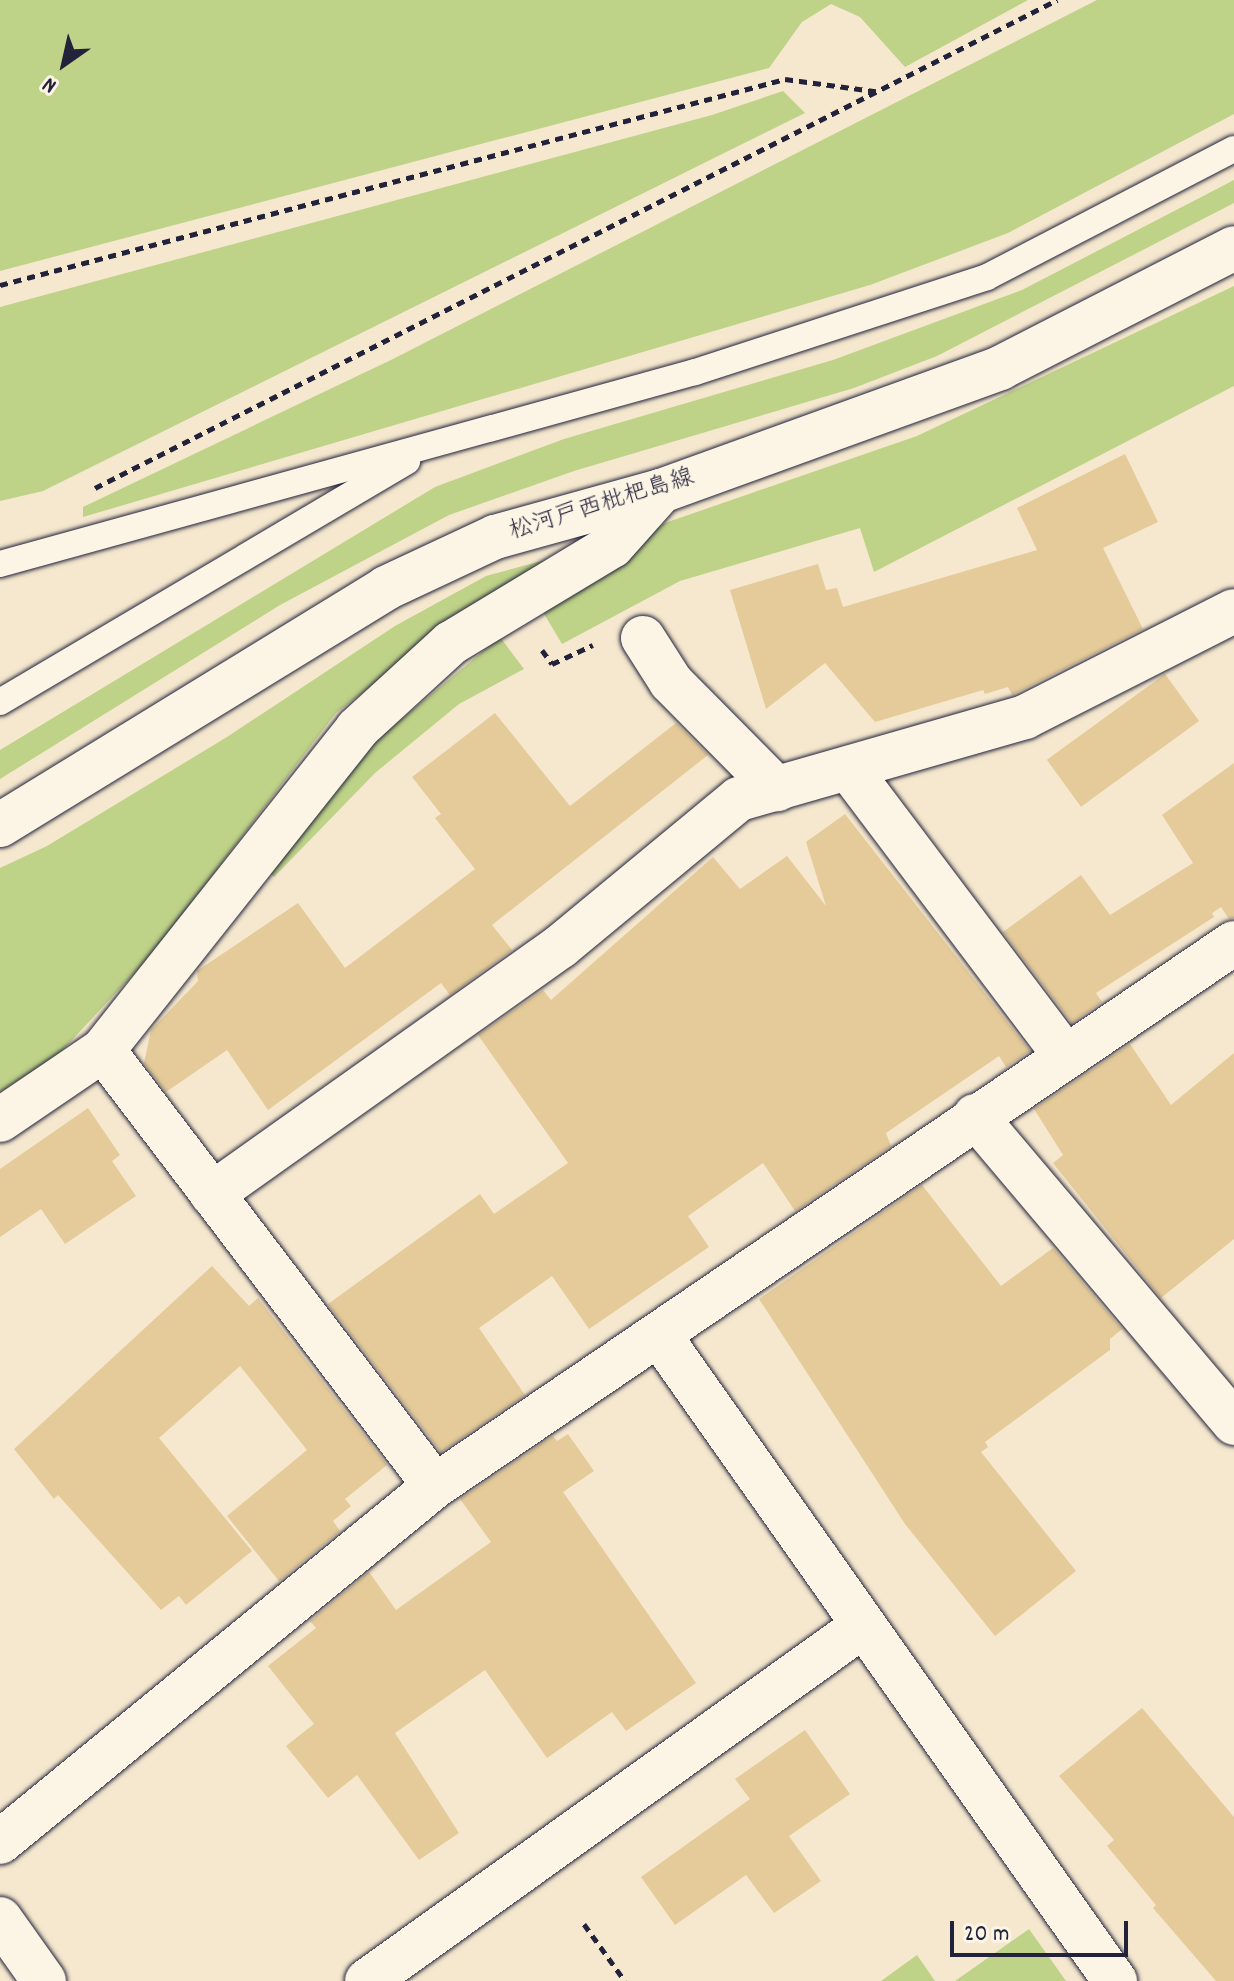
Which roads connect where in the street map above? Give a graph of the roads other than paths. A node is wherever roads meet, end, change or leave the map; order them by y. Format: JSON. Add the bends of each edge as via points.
{"nodes":[{"id":1,"x":1234,"y":149,"type":"edge"},
{"id":2,"x":1234,"y":248,"type":"edge"},
{"id":3,"x":438,"y":442,"type":"junction"},
{"id":4,"x":661,"y":491,"type":"junction"},
{"id":5,"x":0,"y":564,"type":"edge"},
{"id":6,"x":1234,"y":611,"type":"edge"},
{"id":7,"x":643,"y":638,"type":"dead end"},
{"id":8,"x":0,"y":702,"type":"edge"},
{"id":9,"x":849,"y":769,"type":"junction"},
{"id":10,"x":777,"y":789,"type":"junction"},
{"id":11,"x":0,"y":825,"type":"edge"},
{"id":12,"x":1234,"y":943,"type":"edge"},
{"id":13,"x":103,"y":1050,"type":"junction"},
{"id":14,"x":1065,"y":1056,"type":"junction"},
{"id":15,"x":975,"y":1116,"type":"junction"},
{"id":16,"x":0,"y":1120,"type":"edge"},
{"id":17,"x":212,"y":1194,"type":"junction"},
{"id":18,"x":659,"y":1335,"type":"junction"},
{"id":19,"x":1234,"y":1423,"type":"edge"},
{"id":20,"x":435,"y":1486,"type":"junction"},
{"id":21,"x":864,"y":1625,"type":"junction"},
{"id":22,"x":0,"y":1842,"type":"edge"},
{"id":23,"x":0,"y":1919,"type":"edge"},
{"id":24,"x":44,"y":1981,"type":"edge"},
{"id":25,"x":367,"y":1981,"type":"edge"},
{"id":26,"x":1115,"y":1981,"type":"edge"}],
"edges":[{"from":1,"to":3,"type":"lane","via":[[987,277],[695,372]]},
{"from":2,"to":4,"type":"street","name":"松河戸西枇杷島線","via":[[1000,368]]},
{"from":3,"to":5,"type":"lane"},
{"from":3,"to":8,"type":"lane"},
{"from":4,"to":11,"type":"street","name":"松河戸西枇杷島線","via":[[495,537],[386,588]]},
{"from":4,"to":13,"type":"street","via":[[612,546],[451,643],[357,729]]},
{"from":6,"to":9,"type":"street","via":[[1025,717]]},
{"from":7,"to":10,"type":"street","via":[[671,682]]},
{"from":9,"to":10,"type":"street"},
{"from":9,"to":14,"type":"street"},
{"from":10,"to":17,"type":"street","via":[[739,799],[561,946]]},
{"from":12,"to":14,"type":"street"},
{"from":13,"to":16,"type":"street"},
{"from":13,"to":17,"type":"street"},
{"from":14,"to":15,"type":"street"},
{"from":15,"to":18,"type":"street"},
{"from":15,"to":19,"type":"street"},
{"from":17,"to":20,"type":"street"},
{"from":18,"to":20,"type":"street"},
{"from":18,"to":21,"type":"street"},
{"from":20,"to":22,"type":"street"},
{"from":21,"to":25,"type":"street"},
{"from":21,"to":26,"type":"street"},
{"from":23,"to":24,"type":"street"}]}
